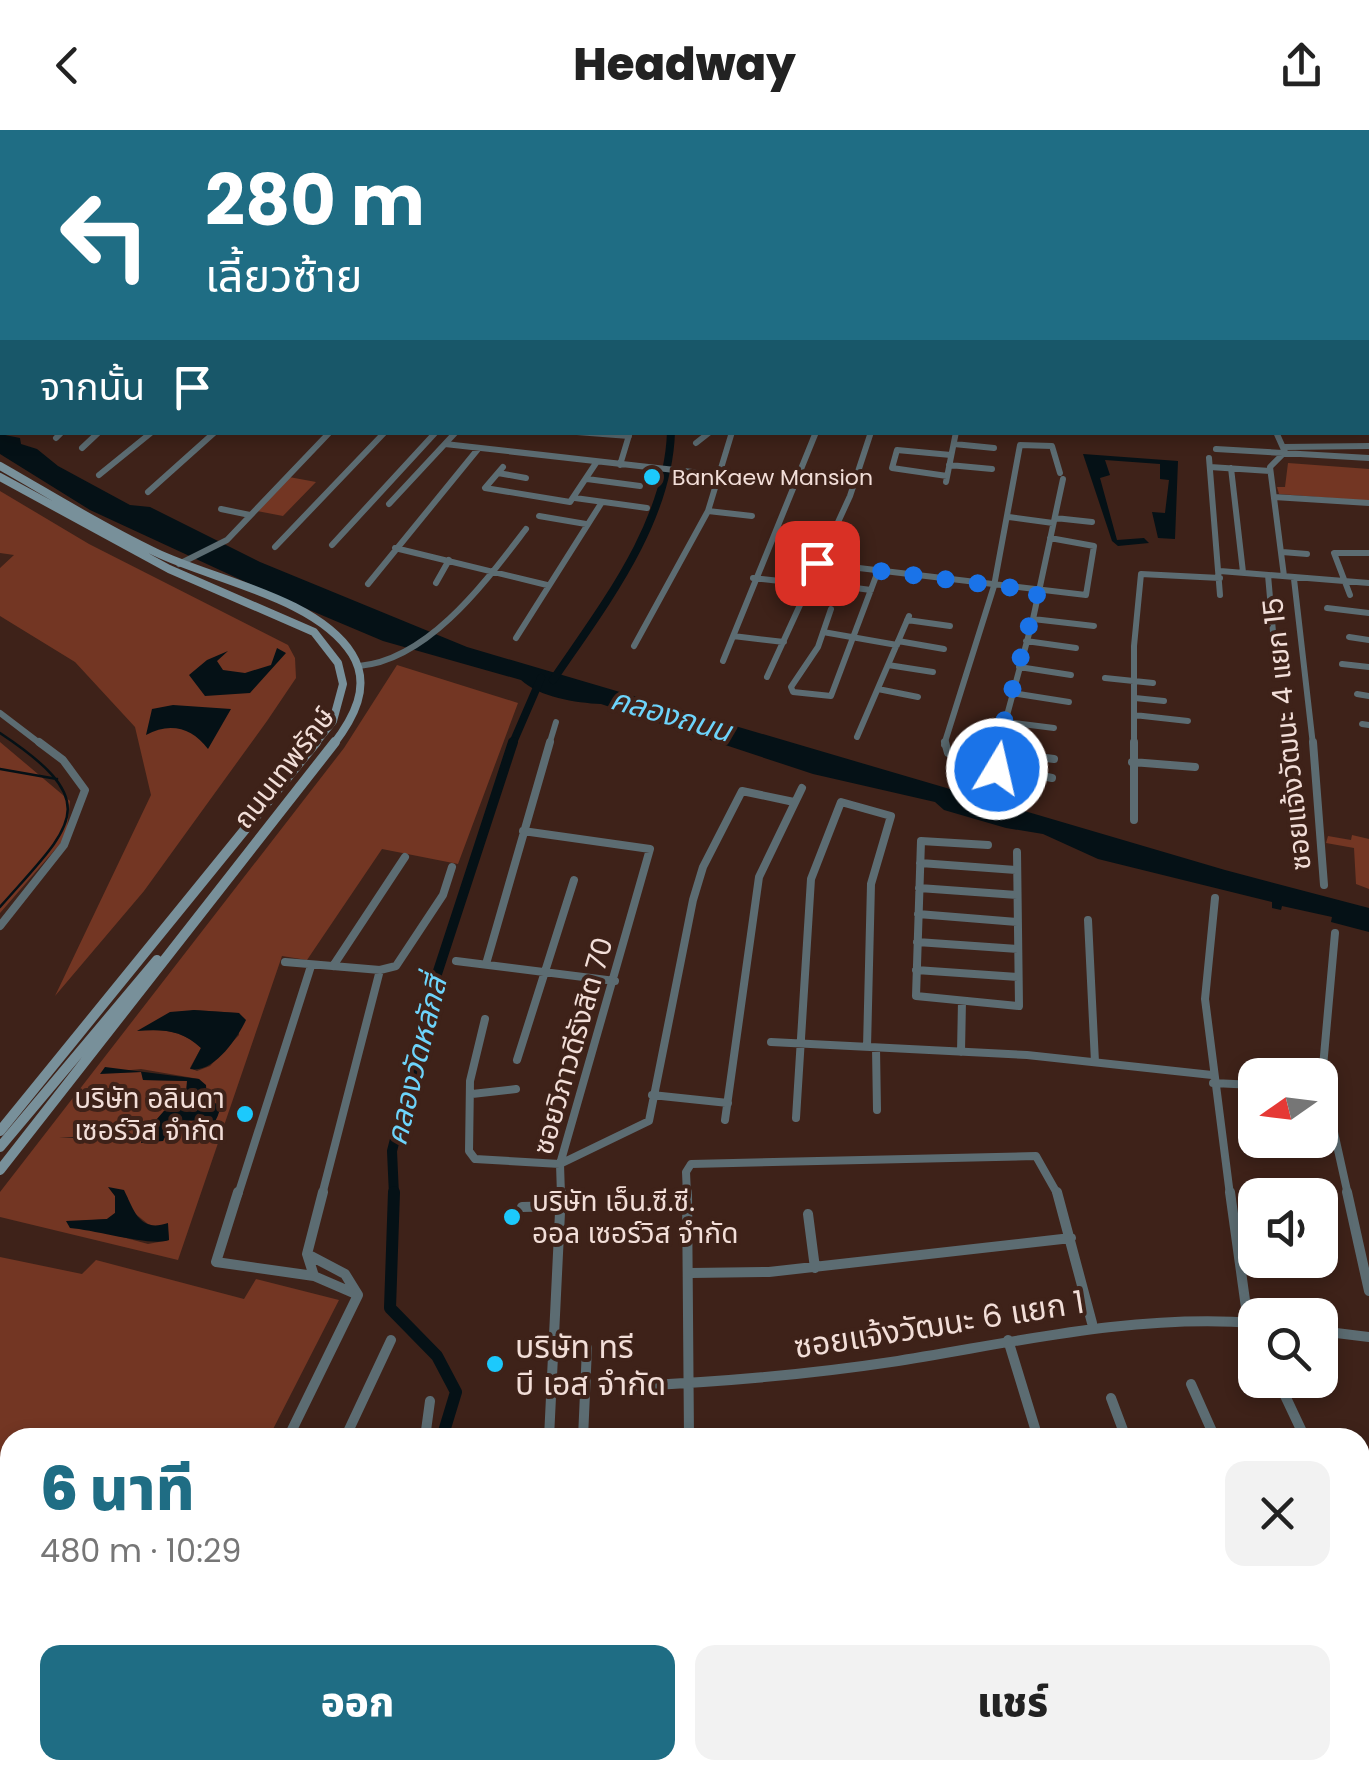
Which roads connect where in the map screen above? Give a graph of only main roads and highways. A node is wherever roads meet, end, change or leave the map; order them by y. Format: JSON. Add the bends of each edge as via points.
{"nodes":[{"id":1,"x":0,"y":466,"type":"edge"},
{"id":2,"x":0,"y":477,"type":"edge"},
{"id":3,"x":176,"y":944,"type":"junction"},
{"id":4,"x":0,"y":1131,"type":"edge"},
{"id":5,"x":0,"y":1147,"type":"edge"},
{"id":6,"x":0,"y":1170,"type":"edge"}],
"edges":[{"from":1,"to":3,"type":"main road","name":"ถนนเทพรักษ์","via":[[179,564],[315,620],[346,644],[359,666],[362,695],[352,720]]},
{"from":2,"to":4,"type":"main road","name":"ถนนเทพรักษ์","via":[[134,552],[314,632],[334,650],[345,697],[334,721]]},
{"from":3,"to":5,"type":"main road","via":[[119,1001]]},
{"from":3,"to":6,"type":"main road","name":"ถนนเทพรักษ์"}]}
